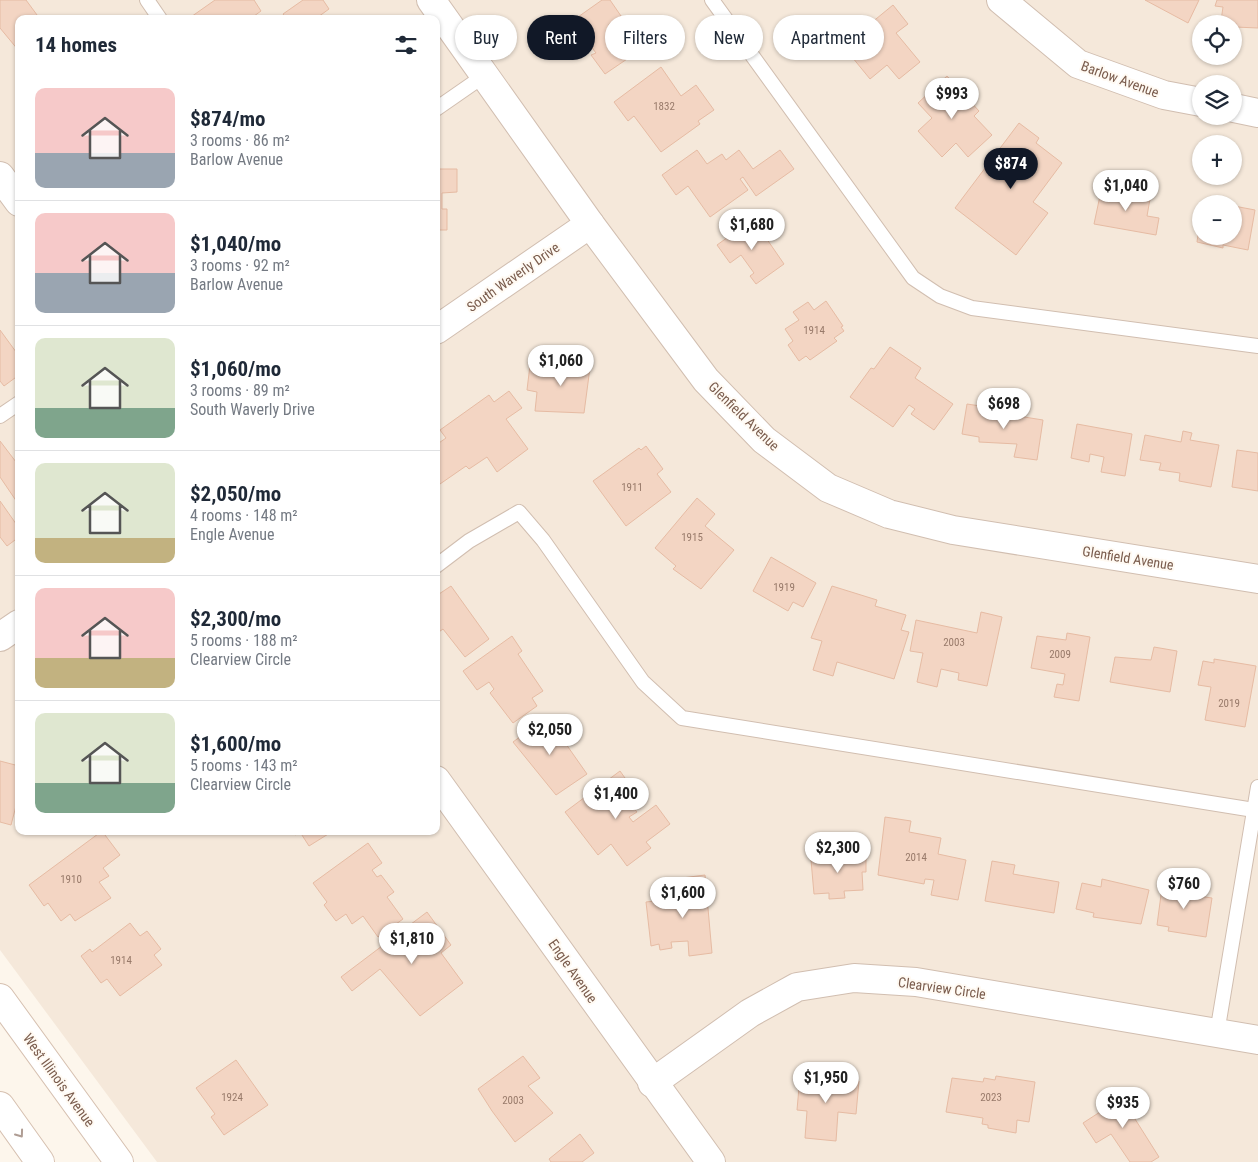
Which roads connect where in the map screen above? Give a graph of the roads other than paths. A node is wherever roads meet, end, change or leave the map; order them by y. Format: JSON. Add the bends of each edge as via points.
{"nodes":[{"id":1,"x":147,"y":0,"type":"edge"},
{"id":2,"x":431,"y":0,"type":"edge"},
{"id":3,"x":712,"y":0,"type":"edge"},
{"id":4,"x":1001,"y":0,"type":"edge"},
{"id":5,"x":157,"y":15,"type":"edge"},
{"id":6,"x":485,"y":75,"type":"junction"},
{"id":7,"x":1192,"y":100,"type":"edge"},
{"id":8,"x":440,"y":106,"type":"edge"},
{"id":9,"x":1242,"y":110,"type":"edge"},
{"id":10,"x":1258,"y":113,"type":"edge"},
{"id":11,"x":0,"y":176,"type":"edge"},
{"id":12,"x":15,"y":197,"type":"edge"},
{"id":13,"x":590,"y":224,"type":"junction"},
{"id":14,"x":440,"y":327,"type":"edge"},
{"id":15,"x":1258,"y":346,"type":"edge"},
{"id":16,"x":15,"y":406,"type":"edge"},
{"id":17,"x":0,"y":416,"type":"edge"},
{"id":18,"x":440,"y":563,"type":"edge"},
{"id":19,"x":1258,"y":580,"type":"edge"},
{"id":20,"x":15,"y":627,"type":"edge"},
{"id":21,"x":0,"y":637,"type":"edge"},
{"id":22,"x":440,"y":786,"type":"edge"},
{"id":23,"x":1258,"y":787,"type":"edge"},
{"id":24,"x":1254,"y":810,"type":"junction"},
{"id":25,"x":0,"y":998,"type":"edge"},
{"id":26,"x":1217,"y":1033,"type":"junction"},
{"id":27,"x":1258,"y":1040,"type":"edge"},
{"id":28,"x":652,"y":1083,"type":"junction"},
{"id":29,"x":0,"y":1106,"type":"edge"},
{"id":30,"x":40,"y":1162,"type":"edge"},
{"id":31,"x":119,"y":1162,"type":"edge"},
{"id":32,"x":711,"y":1162,"type":"edge"}],
"edges":[{"from":1,"to":5,"type":"lane"},
{"from":2,"to":6,"type":"street","name":"Glenfield Avenue"},
{"from":3,"to":15,"type":"lane","via":[[913,278],[940,296],[972,308]]},
{"from":4,"to":7,"type":"street","name":"Barlow Avenue","via":[[1078,64],[1164,95]]},
{"from":6,"to":8,"type":"lane"},
{"from":6,"to":13,"type":"street","name":"Glenfield Avenue"},
{"from":9,"to":10,"type":"street"},
{"from":11,"to":12,"type":"street"},
{"from":13,"to":14,"type":"street","name":"South Waverly Drive"},
{"from":13,"to":19,"type":"street","name":"Glenfield Avenue","via":[[706,380],[764,440],[828,488],[889,514],[953,530]]},
{"from":16,"to":17,"type":"lane"},
{"from":18,"to":24,"type":"lane","via":[[469,541],[519,512],[544,540],[643,682],[682,718]]},
{"from":20,"to":21,"type":"street"},
{"from":22,"to":28,"type":"street","name":"Engle Avenue"},
{"from":23,"to":24,"type":"lane"},
{"from":24,"to":26,"type":"lane"},
{"from":25,"to":31,"type":"street","name":"West Illinois Avenue"},
{"from":26,"to":27,"type":"street","name":"Clearview Circle"},
{"from":26,"to":28,"type":"street","name":"Clearview Circle","via":[[916,982],[854,978],[797,987],[750,1013]]},
{"from":28,"to":32,"type":"street","name":"Engle Avenue"},
{"from":29,"to":30,"type":"street","one_way":true}]}
